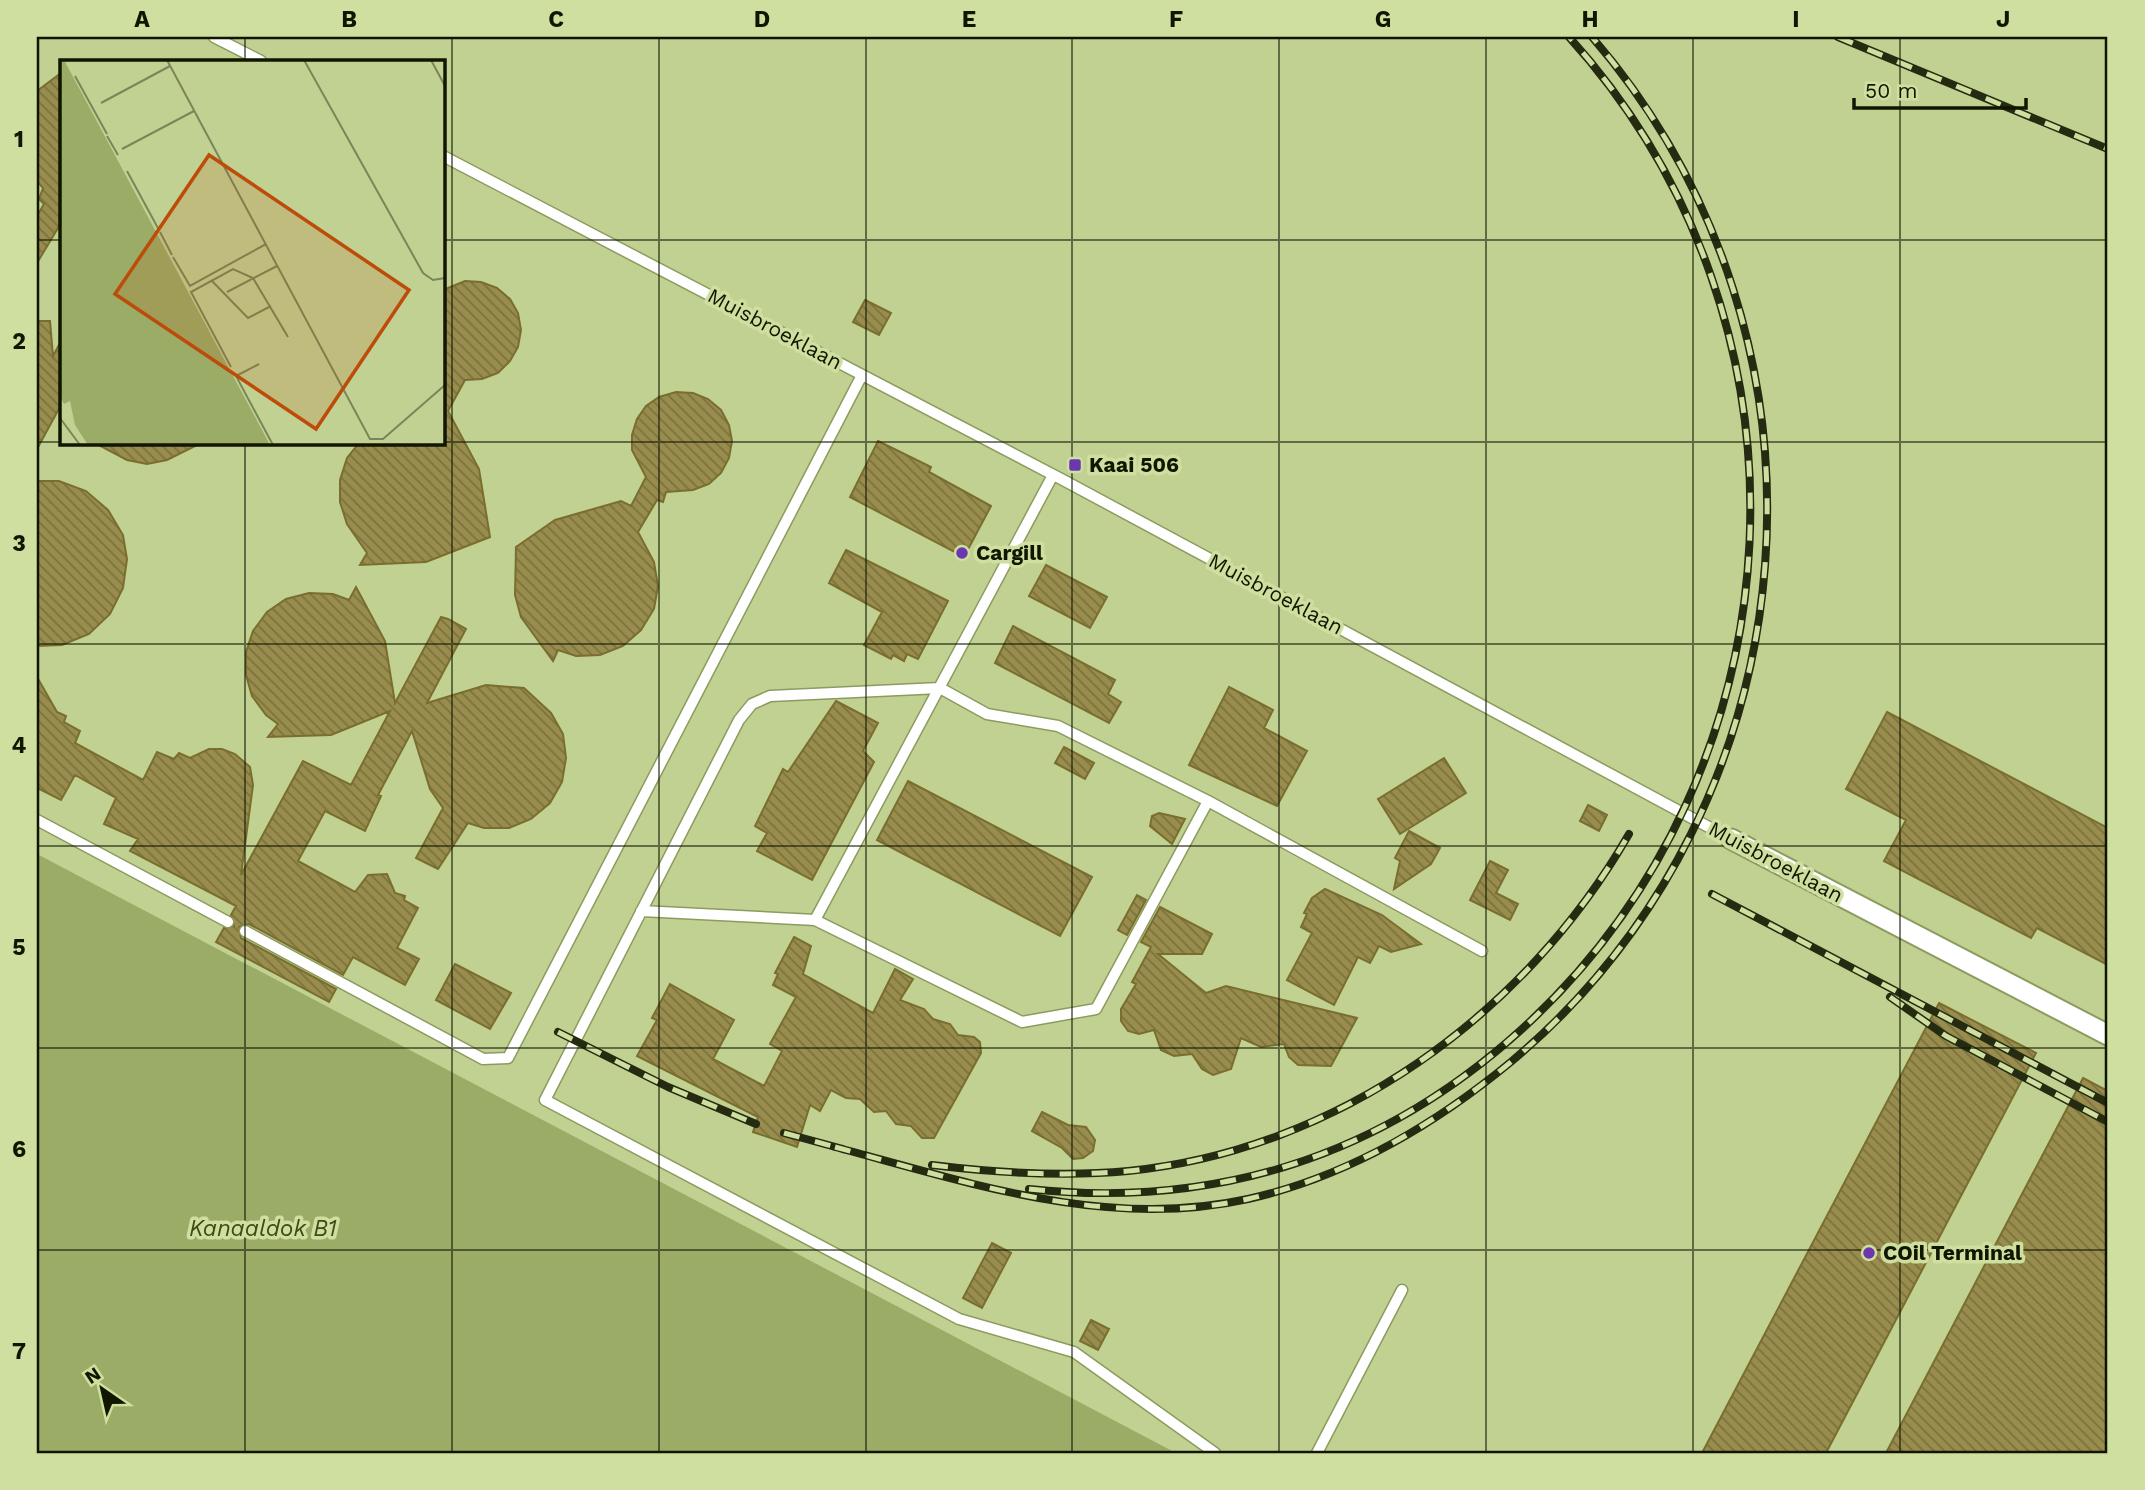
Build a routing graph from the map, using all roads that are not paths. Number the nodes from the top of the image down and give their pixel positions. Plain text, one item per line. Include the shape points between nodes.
1 (214, 37) edge
2 (259, 60) edge
3 (444, 157) edge
4 (862, 375) junction
5 (1053, 475) junction
6 (940, 688) junction
7 (1208, 802) junction
8 (37, 820) edge
9 (1731, 839) joint
10 (641, 911) junction
11 (815, 920) junction
12 (228, 922) dead end
13 (245, 932) dead end
14 (1482, 951) dead end
15 (2108, 1035) edge
16 (1402, 1290) dead end
17 (1215, 1453) edge
18 (1317, 1453) edge

1 - 2 lane
3 - 4 lane, Muisbroeklaan
4 - 5 lane, Muisbroeklaan
4 - 13 lane via 508,1058 484,1059
5 - 6 lane
5 - 9 lane, Muisbroeklaan
6 - 7 lane via 987,714 1058,726
6 - 10 lane via 789,693 752,704
6 - 11 lane
7 - 11 lane via 1096,1009 1022,1022
7 - 14 lane
8 - 12 lane
9 - 15 street, Muisbroeklaan
10 - 11 lane
10 - 17 lane via 545,1100 959,1318 1074,1352
16 - 18 lane

